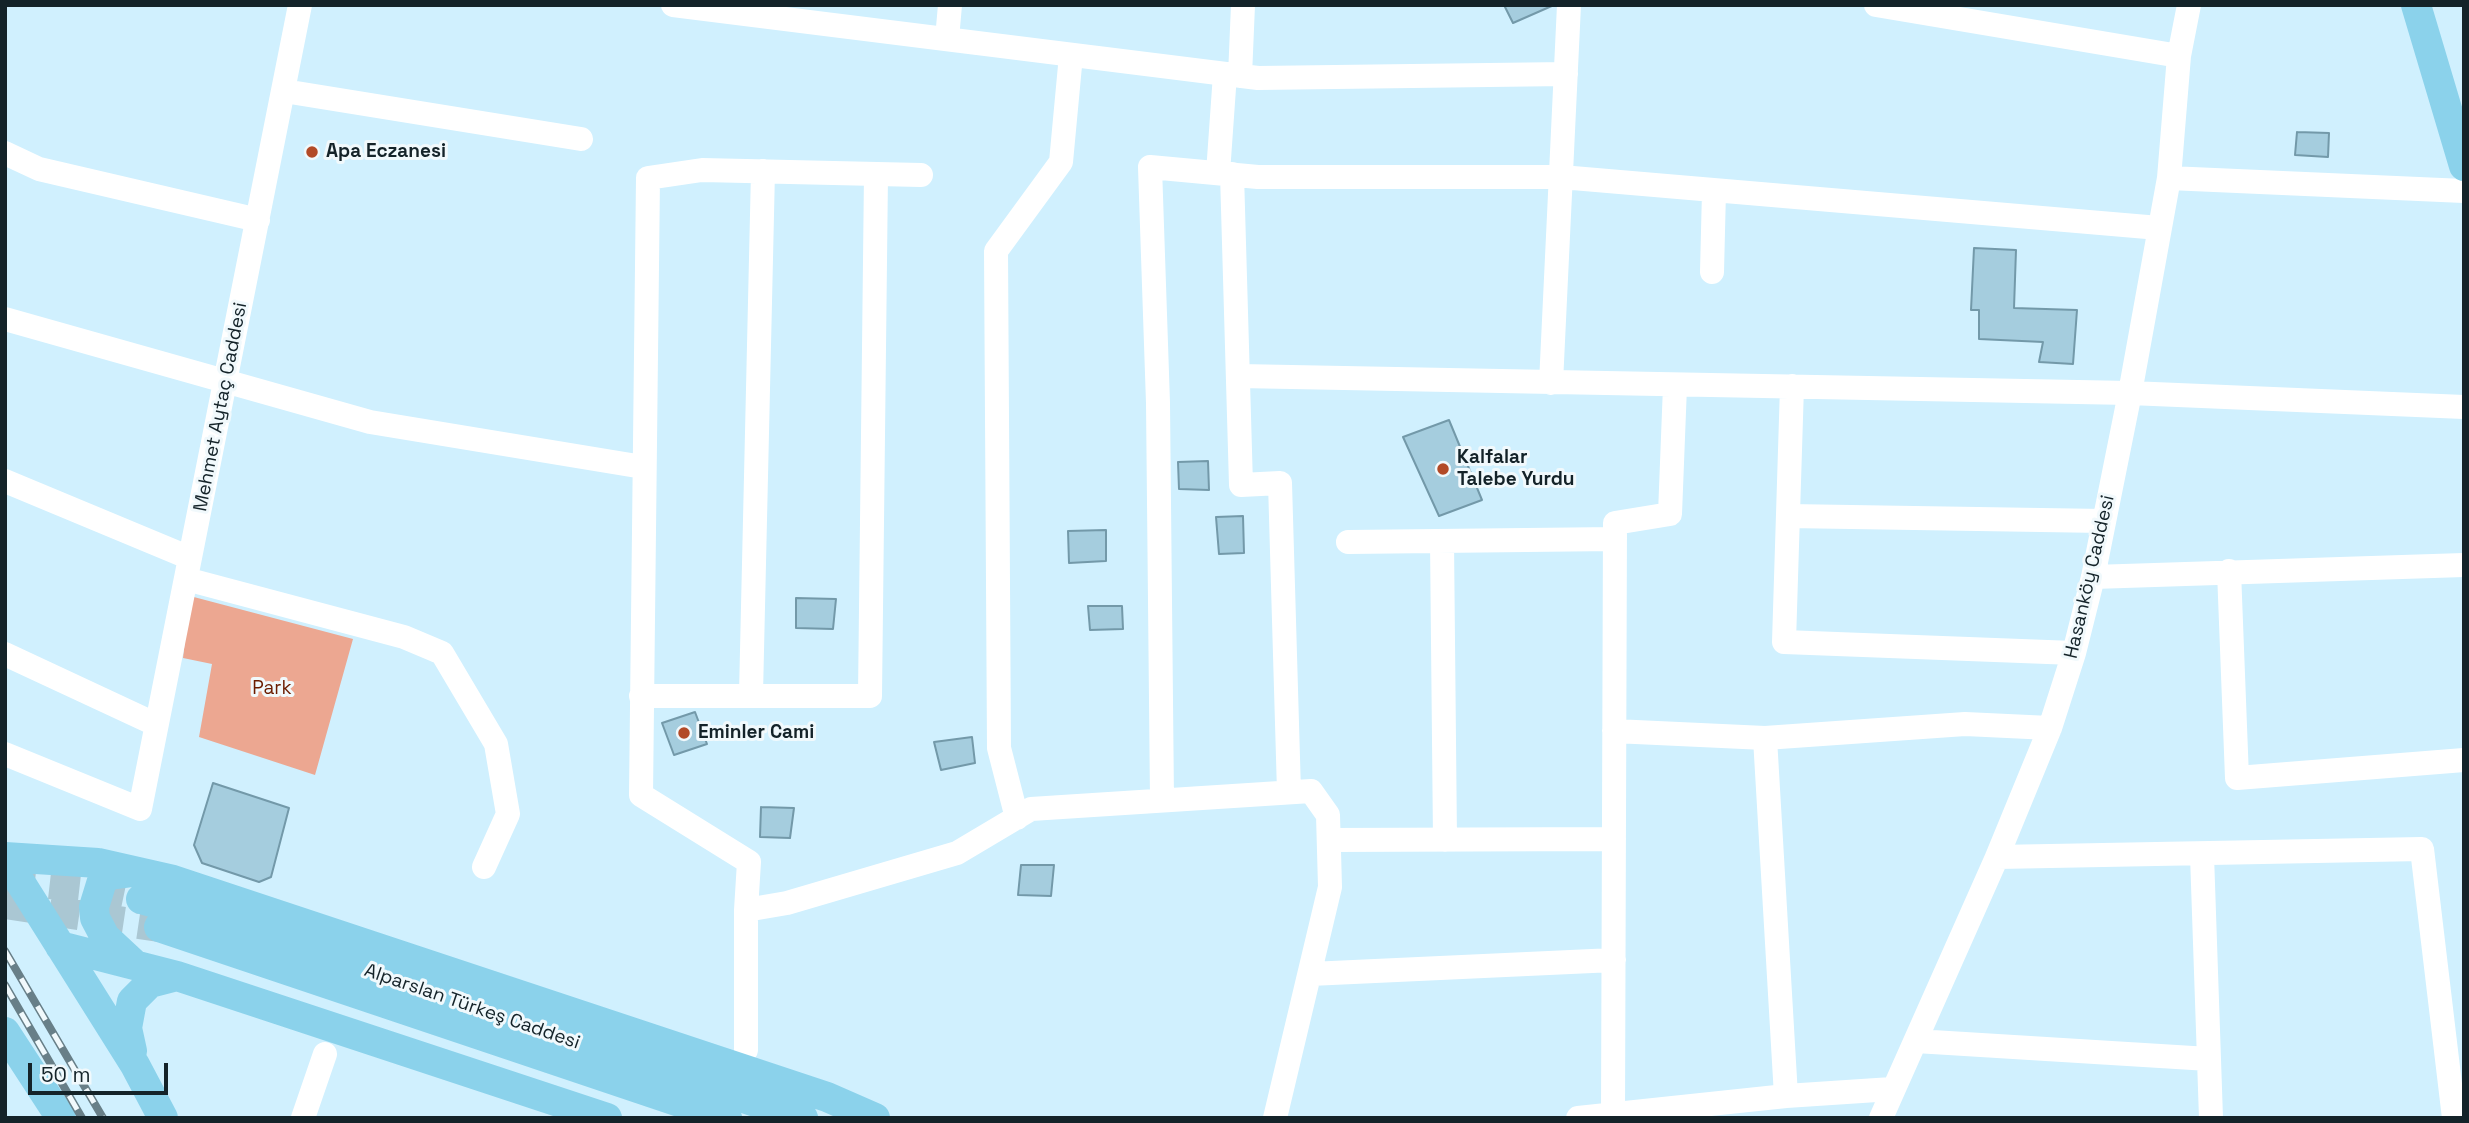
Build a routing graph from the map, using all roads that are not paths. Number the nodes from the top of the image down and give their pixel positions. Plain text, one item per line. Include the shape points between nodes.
1 (300, 5) edge
2 (673, 5) edge
3 (950, 5) edge
4 (1243, 5) edge
5 (1569, 5) edge
6 (1876, 5) edge
7 (2189, 5) edge
8 (2416, 5) edge
9 (947, 39) junction
10 (1071, 55) junction
11 (2179, 56) junction
12 (1566, 74) junction
13 (1233, 75) junction
14 (284, 91) junction
15 (581, 139) dead end
16 (5, 153) edge
17 (2464, 166) edge
18 (763, 171) junction
19 (876, 174) junction
20 (1225, 174) junction
21 (921, 175) dead end
22 (1561, 177) junction
23 (2168, 178) junction
24 (1714, 191) junction
25 (2464, 191) edge
26 (258, 219) junction
27 (2159, 228) junction
28 (1712, 272) dead end
29 (5, 319) edge
30 (1238, 376) junction
31 (226, 382) junction
32 (1551, 383) junction
33 (1675, 386) junction
34 (1792, 386) junction
35 (2130, 393) junction
36 (2464, 407) edge
37 (643, 467) junction
38 (5, 481) edge
39 (1788, 516) junction
40 (2104, 521) junction
41 (1615, 539) junction
42 (1441, 541) junction
43 (1348, 542) dead end
44 (2464, 565) edge
45 (188, 568) junction
46 (2229, 571) junction
47 (2093, 577) junction
48 (2074, 653) junction
49 (5, 654) edge
50 (751, 694) junction
51 (641, 696) junction
52 (155, 724) junction
53 (2050, 728) junction
54 (1614, 732) junction
55 (1765, 737) junction
56 (5, 754) edge
57 (2464, 760) edge
58 (1289, 792) junction
59 (1162, 800) junction
60 (1017, 818) junction
61 (5, 838) edge
62 (1614, 838) junction
63 (1329, 840) junction
64 (1445, 840) junction
65 (2202, 855) junction
66 (1997, 857) junction
67 (5, 858) edge
68 (47, 859) junction
69 (484, 867) dead end
70 (139, 885) junction
71 (746, 910) junction
72 (159, 927) tunnel mouth
73 (61, 946) junction
74 (1614, 960) junction
75 (135, 964) junction
76 (1310, 974) junction
77 (177, 975) junction
78 (5, 1032) edge
79 (1916, 1041) junction
80 (746, 1050) dead end
81 (325, 1054) dead end
82 (2209, 1059) junction
83 (135, 1065) junction
84 (1892, 1089) junction
85 (1786, 1096) junction
86 (1613, 1114) junction
87 (61, 1118) edge
88 (163, 1118) edge
89 (303, 1118) edge
90 (607, 1118) edge
91 (727, 1118) edge
92 (803, 1118) edge
93 (875, 1118) edge
94 (1275, 1118) edge
95 (1578, 1118) edge
96 (1881, 1118) edge
97 (2211, 1118) edge
98 (2454, 1118) edge

1 - 14 street, Mehmet Aytaç Caddesi
2 - 9 street
3 - 9 street
4 - 13 street
5 - 12 street
6 - 11 street
7 - 11 street, Hasanköy Caddesi
8 - 17 main road
9 - 10 street
10 - 13 street
10 - 60 street via 1061,162 996,251 999,748
11 - 23 street, Hasanköy Caddesi
12 - 13 street
12 - 22 street
13 - 20 street
14 - 15 street
14 - 26 street, Mehmet Aytaç Caddesi
16 - 26 street via 39,169
18 - 19 street
18 - 37 street via 702,170 648,178
18 - 50 street
19 - 21 street
19 - 50 street via 870,696
20 - 22 street
20 - 30 street
20 - 59 street via 1150,167 1158,403
22 - 24 street
22 - 32 street
23 - 25 street
23 - 27 street, Hasanköy Caddesi
24 - 27 street
24 - 28 street
26 - 31 street, Mehmet Aytaç Caddesi
27 - 35 street, Hasanköy Caddesi
29 - 31 street
30 - 32 street
30 - 58 street via 1241,485 1280,482
31 - 37 street via 370,422
31 - 45 street, Mehmet Aytaç Caddesi
32 - 33 street
33 - 34 street
33 - 41 street via 1670,514 1615,523
34 - 35 street
34 - 39 street
35 - 36 street
35 - 40 street, Hasanköy Caddesi
37 - 51 street
38 - 45 street
39 - 40 street
39 - 48 street via 1784,642
40 - 47 street, Hasanköy Caddesi
41 - 42 street
41 - 54 street
42 - 43 street
42 - 64 street
44 - 46 street
45 - 52 street, Mehmet Aytaç Caddesi
45 - 69 street via 442,653 496,744 508,814
46 - 47 street
46 - 57 street via 2237,778
47 - 48 street, Hasanköy Caddesi
48 - 53 street, Hasanköy Caddesi
49 - 52 street
50 - 51 street
51 - 71 street via 640,795 749,862
52 - 56 street, Mehmet Aytaç Caddesi via 139,808
53 - 55 street via 1965,724
53 - 66 street, Hasanköy Caddesi
54 - 55 street
54 - 62 street
55 - 85 street
58 - 59 street
58 - 63 street via 1311,791 1328,815
59 - 60 street via 1031,809
60 - 71 street via 957,853 787,903
61 - 68 main road
62 - 64 street
62 - 74 street
63 - 64 street
63 - 76 street via 1330,887
65 - 66 street
65 - 82 street
65 - 98 street via 2422,849
66 - 79 street, Hasanköy Caddesi
67 - 68 main road
67 - 73 main road
68 - 70 main road
70 - 75 main road via 121,872 102,881 94,907 106,937
70 - 92 main road, Alparslan Türkeş Caddesi via 206,917
70 - 93 main road via 233,898 827,1097
71 - 80 street
72 - 91 main road, Alparslan Türkeş Caddesi
73 - 75 main road
73 - 83 main road
74 - 76 street
74 - 86 street
75 - 77 main road
76 - 94 street
77 - 83 main road via 150,982 132,1001 127,1028
77 - 90 main road
78 - 87 main road
79 - 82 street
79 - 84 street, Hasanköy Caddesi
81 - 89 street
82 - 97 street
83 - 88 main road
84 - 85 street
84 - 96 street, Hasanköy Caddesi
85 - 86 street
86 - 95 street

